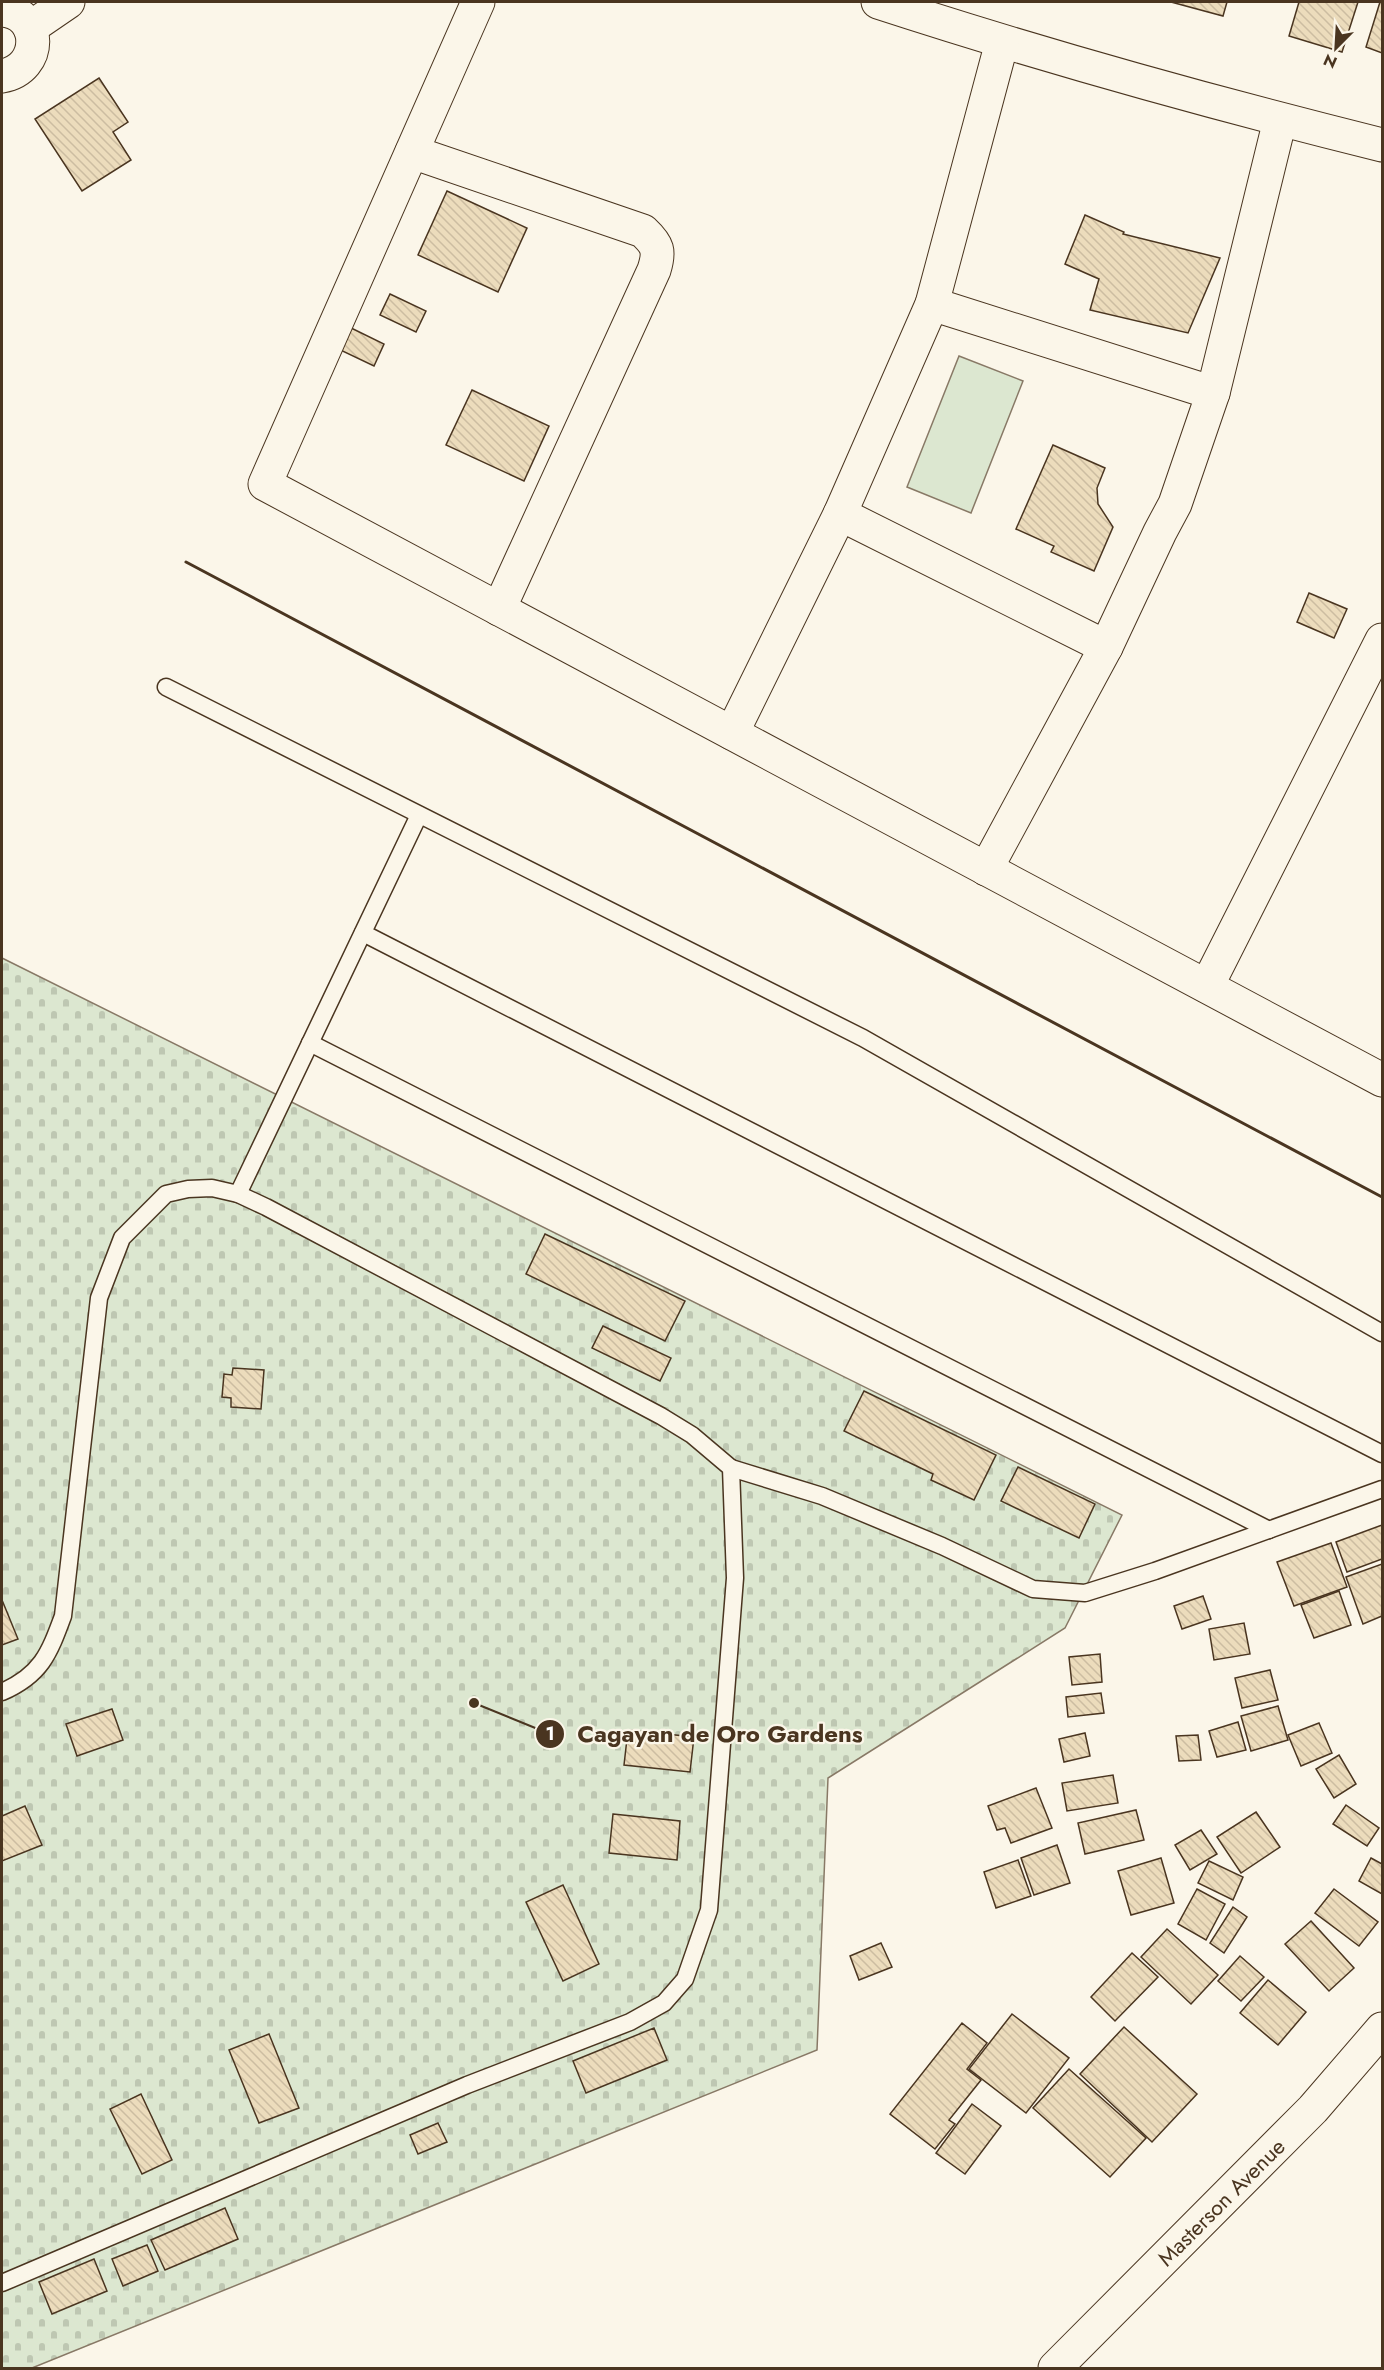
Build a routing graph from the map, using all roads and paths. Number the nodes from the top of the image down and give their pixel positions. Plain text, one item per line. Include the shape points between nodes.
1 (68, 2) edge
2 (478, 2) edge
3 (878, 2) edge
4 (2, 10) edge
5 (30, 28) junction
6 (1002, 42) junction
7 (2, 76) edge
8 (1280, 120) junction
9 (1383, 144) edge
10 (412, 152) junction
11 (932, 304) junction
12 (1213, 393) junction
13 (840, 514) junction
14 (499, 609) junction
15 (1383, 640) edge
16 (1106, 646) junction
17 (166, 687) dead end
18 (732, 733) junction
19 (419, 815) junction
20 (986, 869) junction
21 (363, 933) junction
22 (1207, 986) junction
23 (310, 1043) junction
24 (1383, 1080) edge
25 (238, 1194) junction
26 (1383, 1333) edge
27 (1383, 1454) edge
28 (731, 1468) junction
29 (1383, 1489) edge
30 (1269, 1530) junction
31 (2, 1692) edge
32 (1383, 2029) edge
33 (2, 2283) edge
34 (1055, 2368) edge

1 - 5 street
2 - 10 street
3 - 6 street
4 - 5 street via 19,16
5 - 7 street via 33,44 29,59 18,71
6 - 8 street
6 - 11 street
8 - 9 street
8 - 12 street
10 - 14 street via 265,484
10 - 14 street via 643,231 655,242 658,257
11 - 12 street
11 - 13 street
12 - 16 street via 1175,504
13 - 16 street
13 - 18 street
14 - 18 street
15 - 22 street
16 - 20 street
17 - 19 lane
18 - 20 street
19 - 21 lane
19 - 26 lane via 863,1038
20 - 22 street
21 - 23 lane
21 - 27 lane
22 - 24 street
23 - 25 lane
23 - 30 lane
25 - 28 lane via 661,1416 692,1435
25 - 31 lane via 212,1188 166,1194 122,1238 99,1298 63,1616 51,1648 33,1674
28 - 30 lane via 822,1496 1033,1589 1085,1593
28 - 33 lane via 735,1578 709,1910 685,1979 664,2003 630,2022 456,2090
29 - 30 lane
32 - 34 street, Masterson Avenue via 1313,2109

